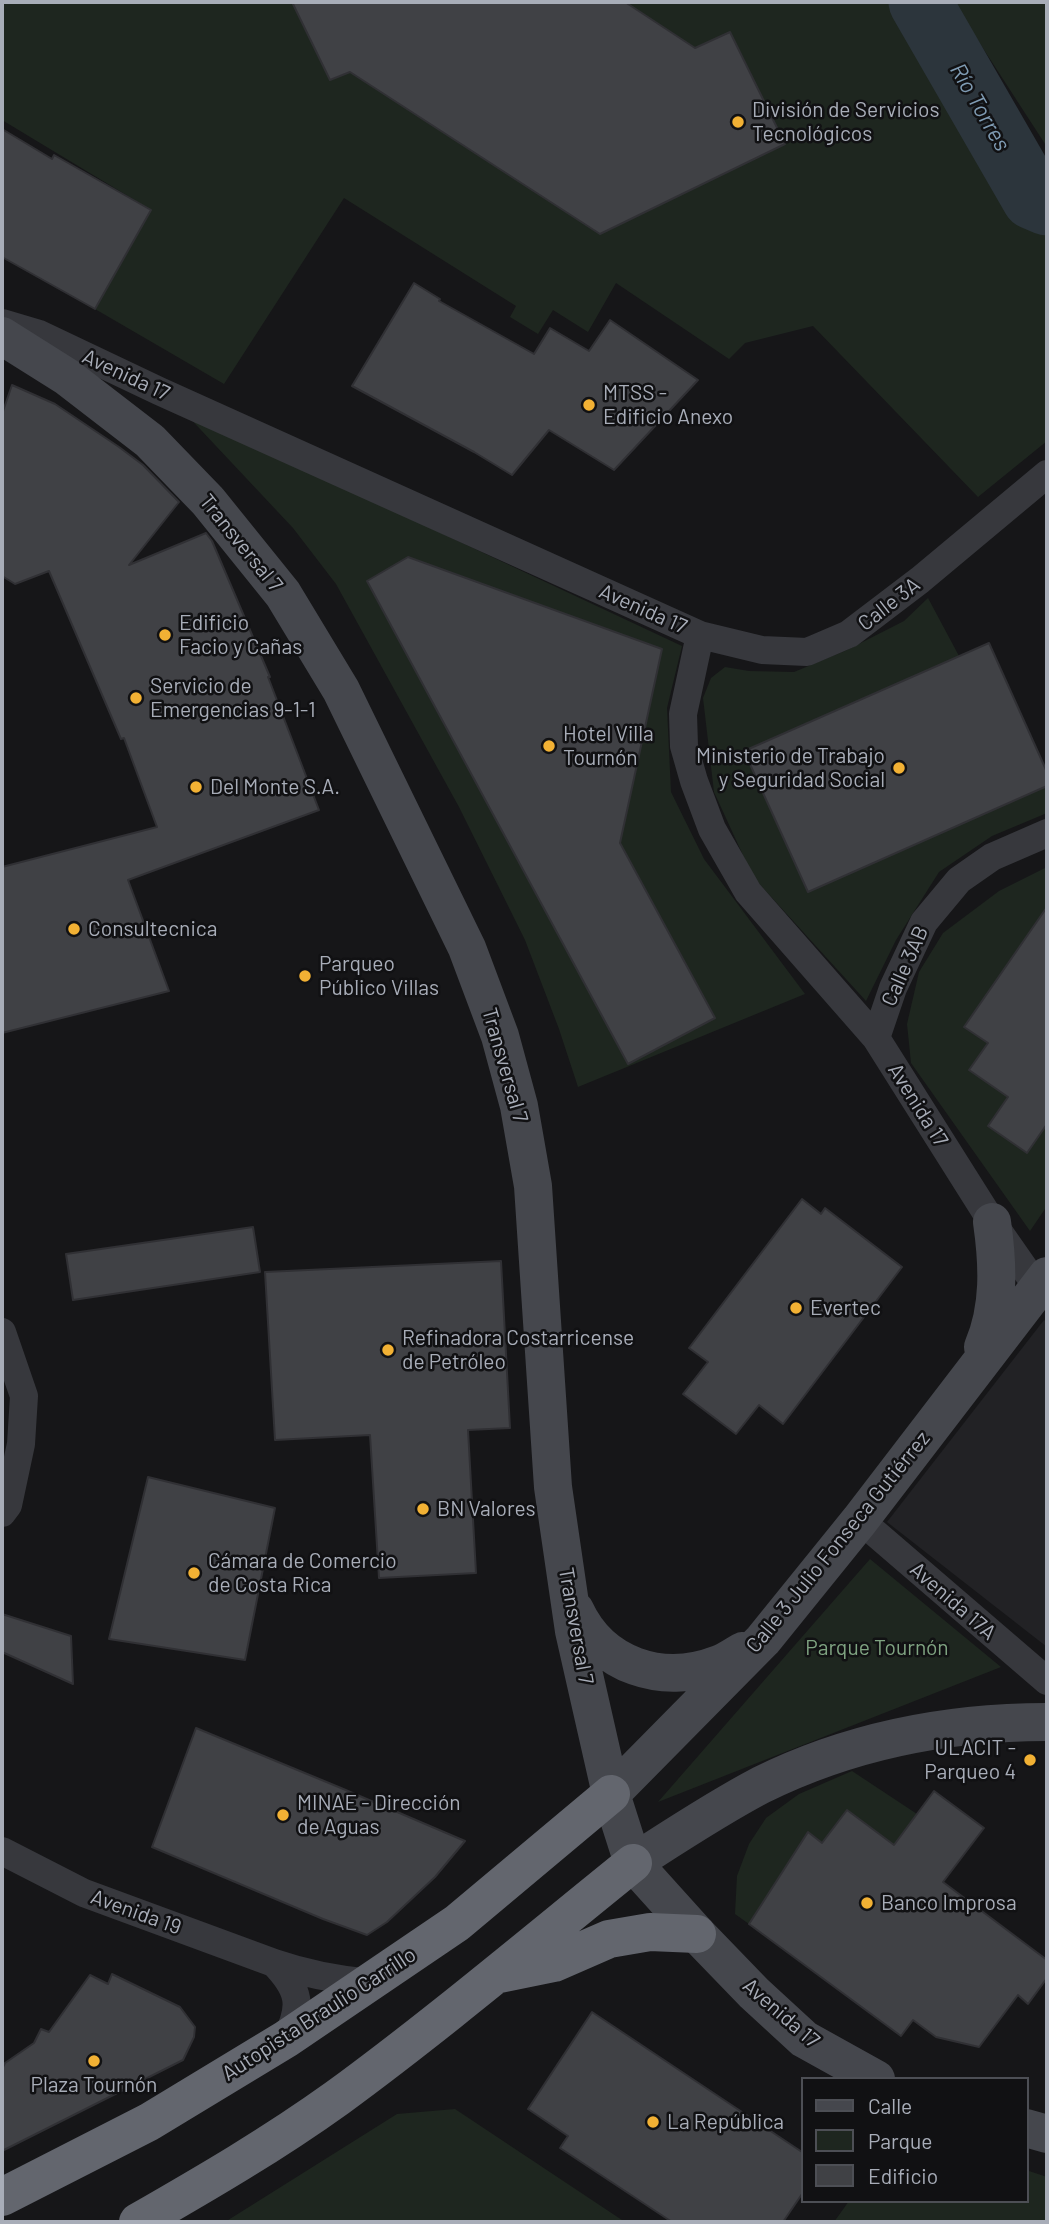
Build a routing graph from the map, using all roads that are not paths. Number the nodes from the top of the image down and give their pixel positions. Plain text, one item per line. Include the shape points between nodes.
1 (2, 323) edge
2 (2, 336) edge
3 (1047, 474) edge
4 (700, 635) junction
5 (1047, 832) edge
6 (876, 1038) junction
7 (992, 1222) junction
8 (1044, 1286) edge
9 (2, 1332) edge
10 (971, 1373) junction
11 (5, 1509) edge
12 (860, 1520) junction
13 (570, 1598) junction
14 (763, 1640) junction
15 (1047, 1681) edge
16 (1047, 1722) edge
17 (611, 1794) junction
18 (2, 1851) edge
19 (633, 1863) junction
20 (697, 1934) junction
21 (274, 1963) junction
22 (495, 1975) junction
23 (371, 1983) junction
24 (286, 2039) junction
25 (872, 2077) edge
26 (1028, 2129) edge
27 (1047, 2134) edge
28 (2, 2197) edge
29 (138, 2222) edge

1 - 4 street, Avenida 17 via 39,334
2 - 13 main road, Transversal 7 via 67,377 150,441 208,500 283,594 341,690 467,948 500,1036 519,1106 533,1186 553,1487
3 - 4 street, Calle 3A via 849,635 807,652 762,650
4 - 6 street, Avenida 17 via 683,714 684,746 712,829 748,892
5 - 6 street, Calle 3AB via 992,857 959,880 924,922
6 - 7 street, Avenida 17
7 - 8 street, Avenida 17
7 - 10 main road via 998,1261 996,1299 987,1337
8 - 10 main road, Calle 3 Julio Fonseca Gutiérrez
9 - 11 street via 24,1396 21,1444
10 - 12 main road, Calle 3 Julio Fonseca Gutiérrez
12 - 14 main road, Calle 3 Julio Fonseca Gutiérrez
12 - 15 street, Avenida 17A
13 - 14 main road via 583,1628 606,1651 634,1667 666,1674 720,1664
13 - 17 main road, Transversal 7
14 - 17 main road, Calle 3 Julio Fonseca Gutiérrez
16 - 19 main road via 998,1722 855,1748 761,1786
17 - 19 main road, Transversal 7
17 - 23 highway, Autopista Braulio Carrillo via 457,1923
18 - 21 street, Avenida 19 via 84,1892
19 - 20 main road, Transversal 7
19 - 22 highway
20 - 22 highway via 650,1932 609,1939 554,1963
20 - 25 main road, Avenida 17 via 804,2039
21 - 23 street, Avenida 19 via 305,1974
21 - 24 street via 289,1979 296,1999 296,2020
22 - 29 highway via 337,2098 243,2162
23 - 24 highway, Autopista Braulio Carrillo
24 - 28 highway, Autopista Braulio Carrillo via 149,2122
26 - 27 main road

